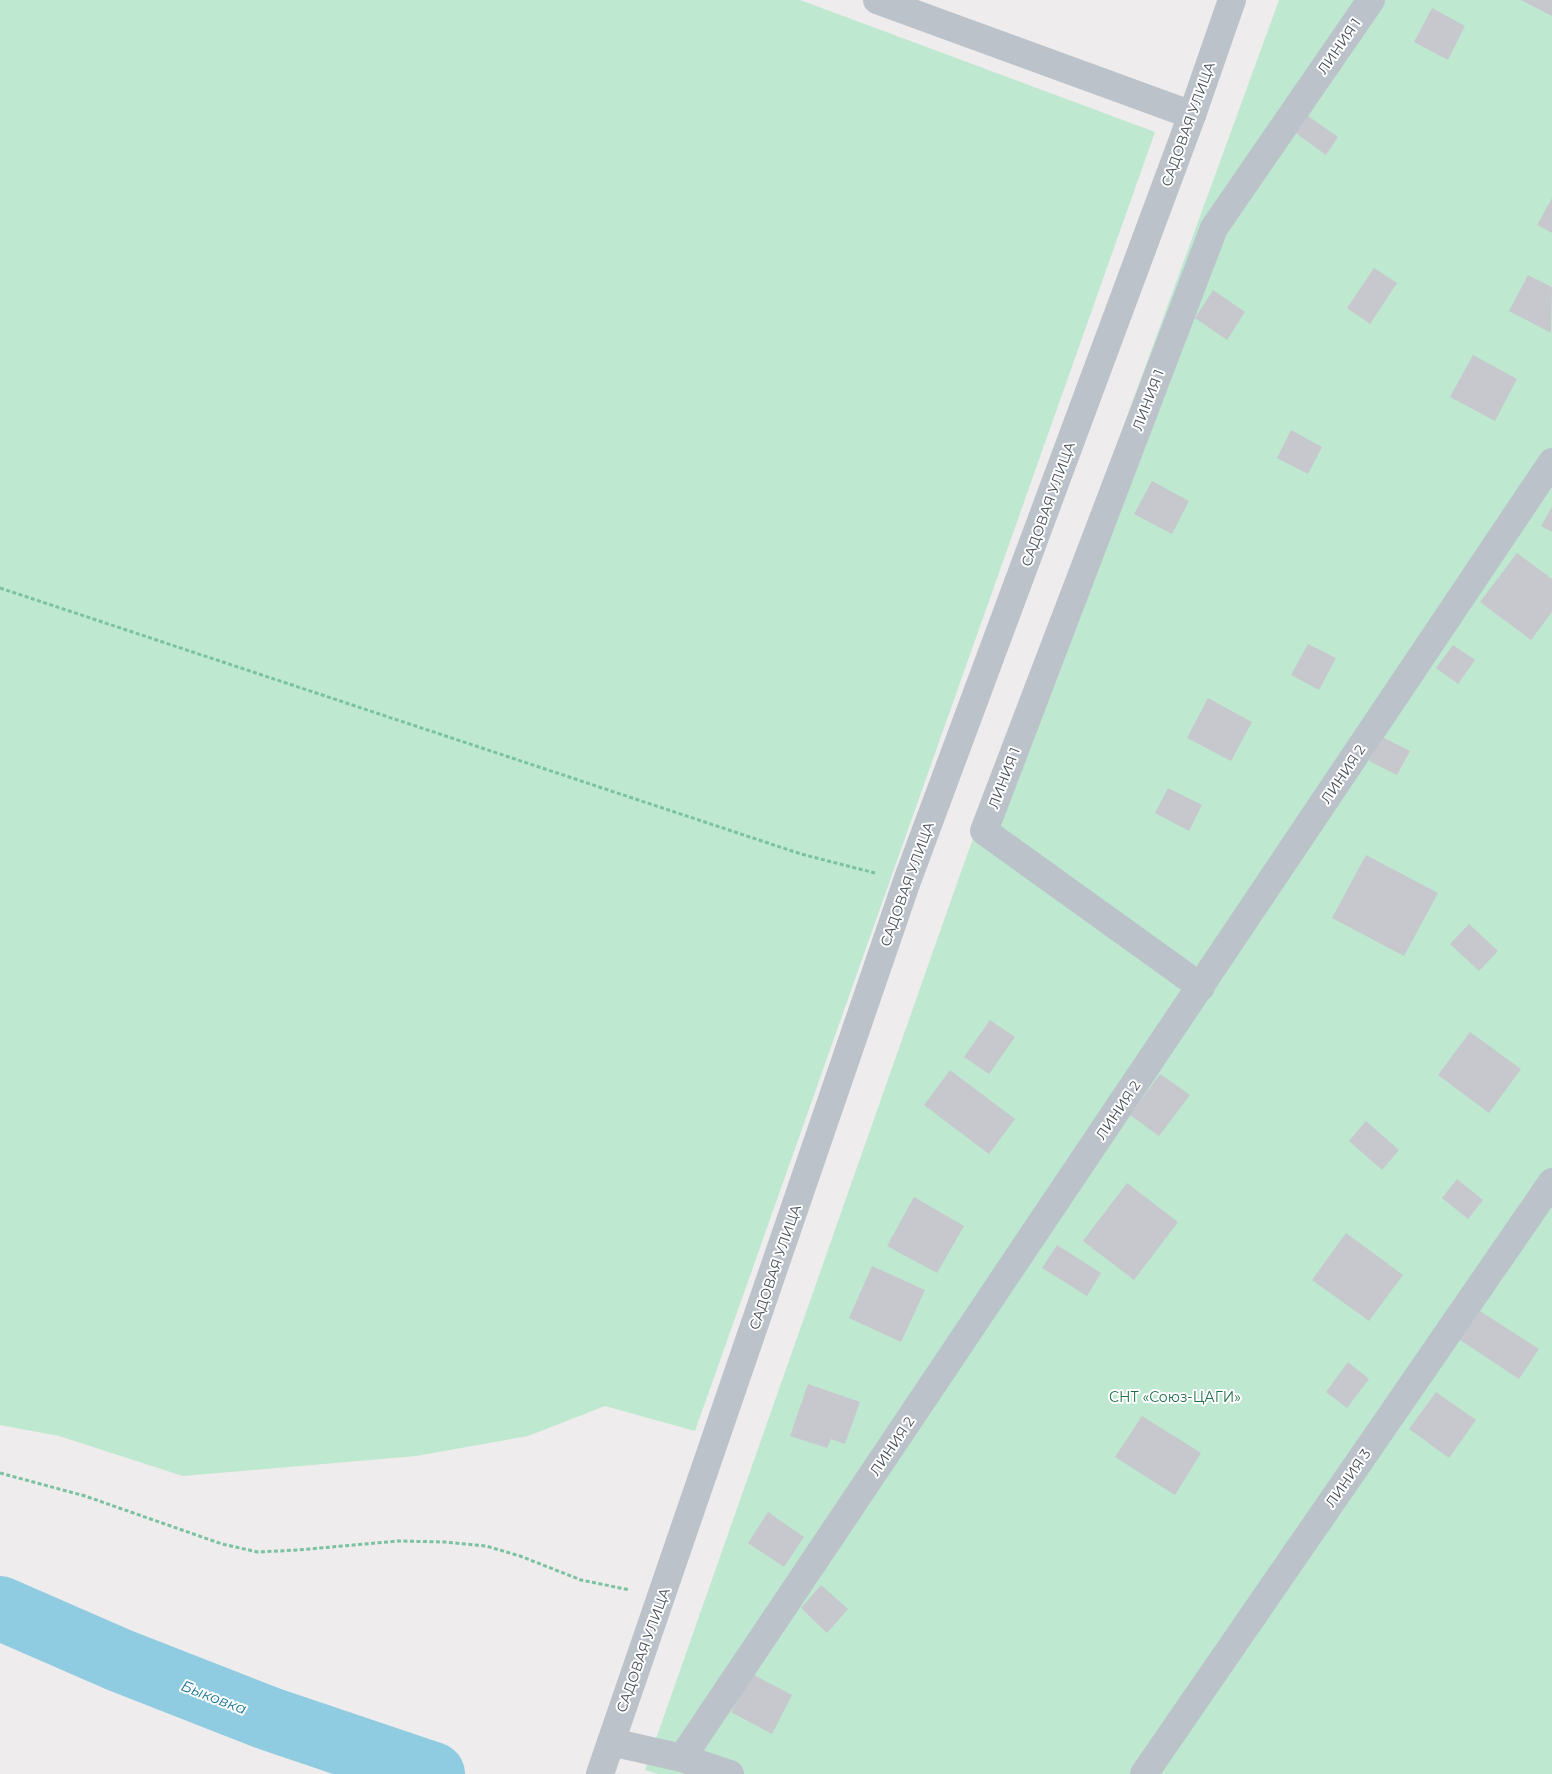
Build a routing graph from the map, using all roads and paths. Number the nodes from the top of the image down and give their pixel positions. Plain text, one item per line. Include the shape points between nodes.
1 (877, 0) edge
2 (1232, 0) edge
3 (1371, 0) edge
4 (1192, 115) junction
5 (1552, 462) edge
6 (0, 588) edge
7 (907, 881) junction
8 (1201, 987) junction
9 (1552, 1182) edge
10 (0, 1473) edge
11 (662, 1597) junction
12 (611, 1742) junction
13 (682, 1758) junction
14 (600, 1774) edge
15 (730, 1774) edge
16 (1144, 1774) edge

1 - 4 street
2 - 4 street, САДОВАЯ УЛИЦА
3 - 8 street, ЛИНИЯ 1 via 1214,228 984,831
4 - 7 street, САДОВАЯ УЛИЦА
5 - 8 street, ЛИНИЯ 2
6 - 7 path via 801,854
7 - 11 street, САДОВАЯ УЛИЦА
8 - 13 street, ЛИНИЯ 2
9 - 16 street, ЛИНИЯ 3
10 - 11 path via 85,1496 222,1544 258,1552 398,1541 486,1546 581,1580
11 - 12 street, САДОВАЯ УЛИЦА
12 - 13 street
12 - 14 street, САДОВАЯ УЛИЦА
13 - 15 street

